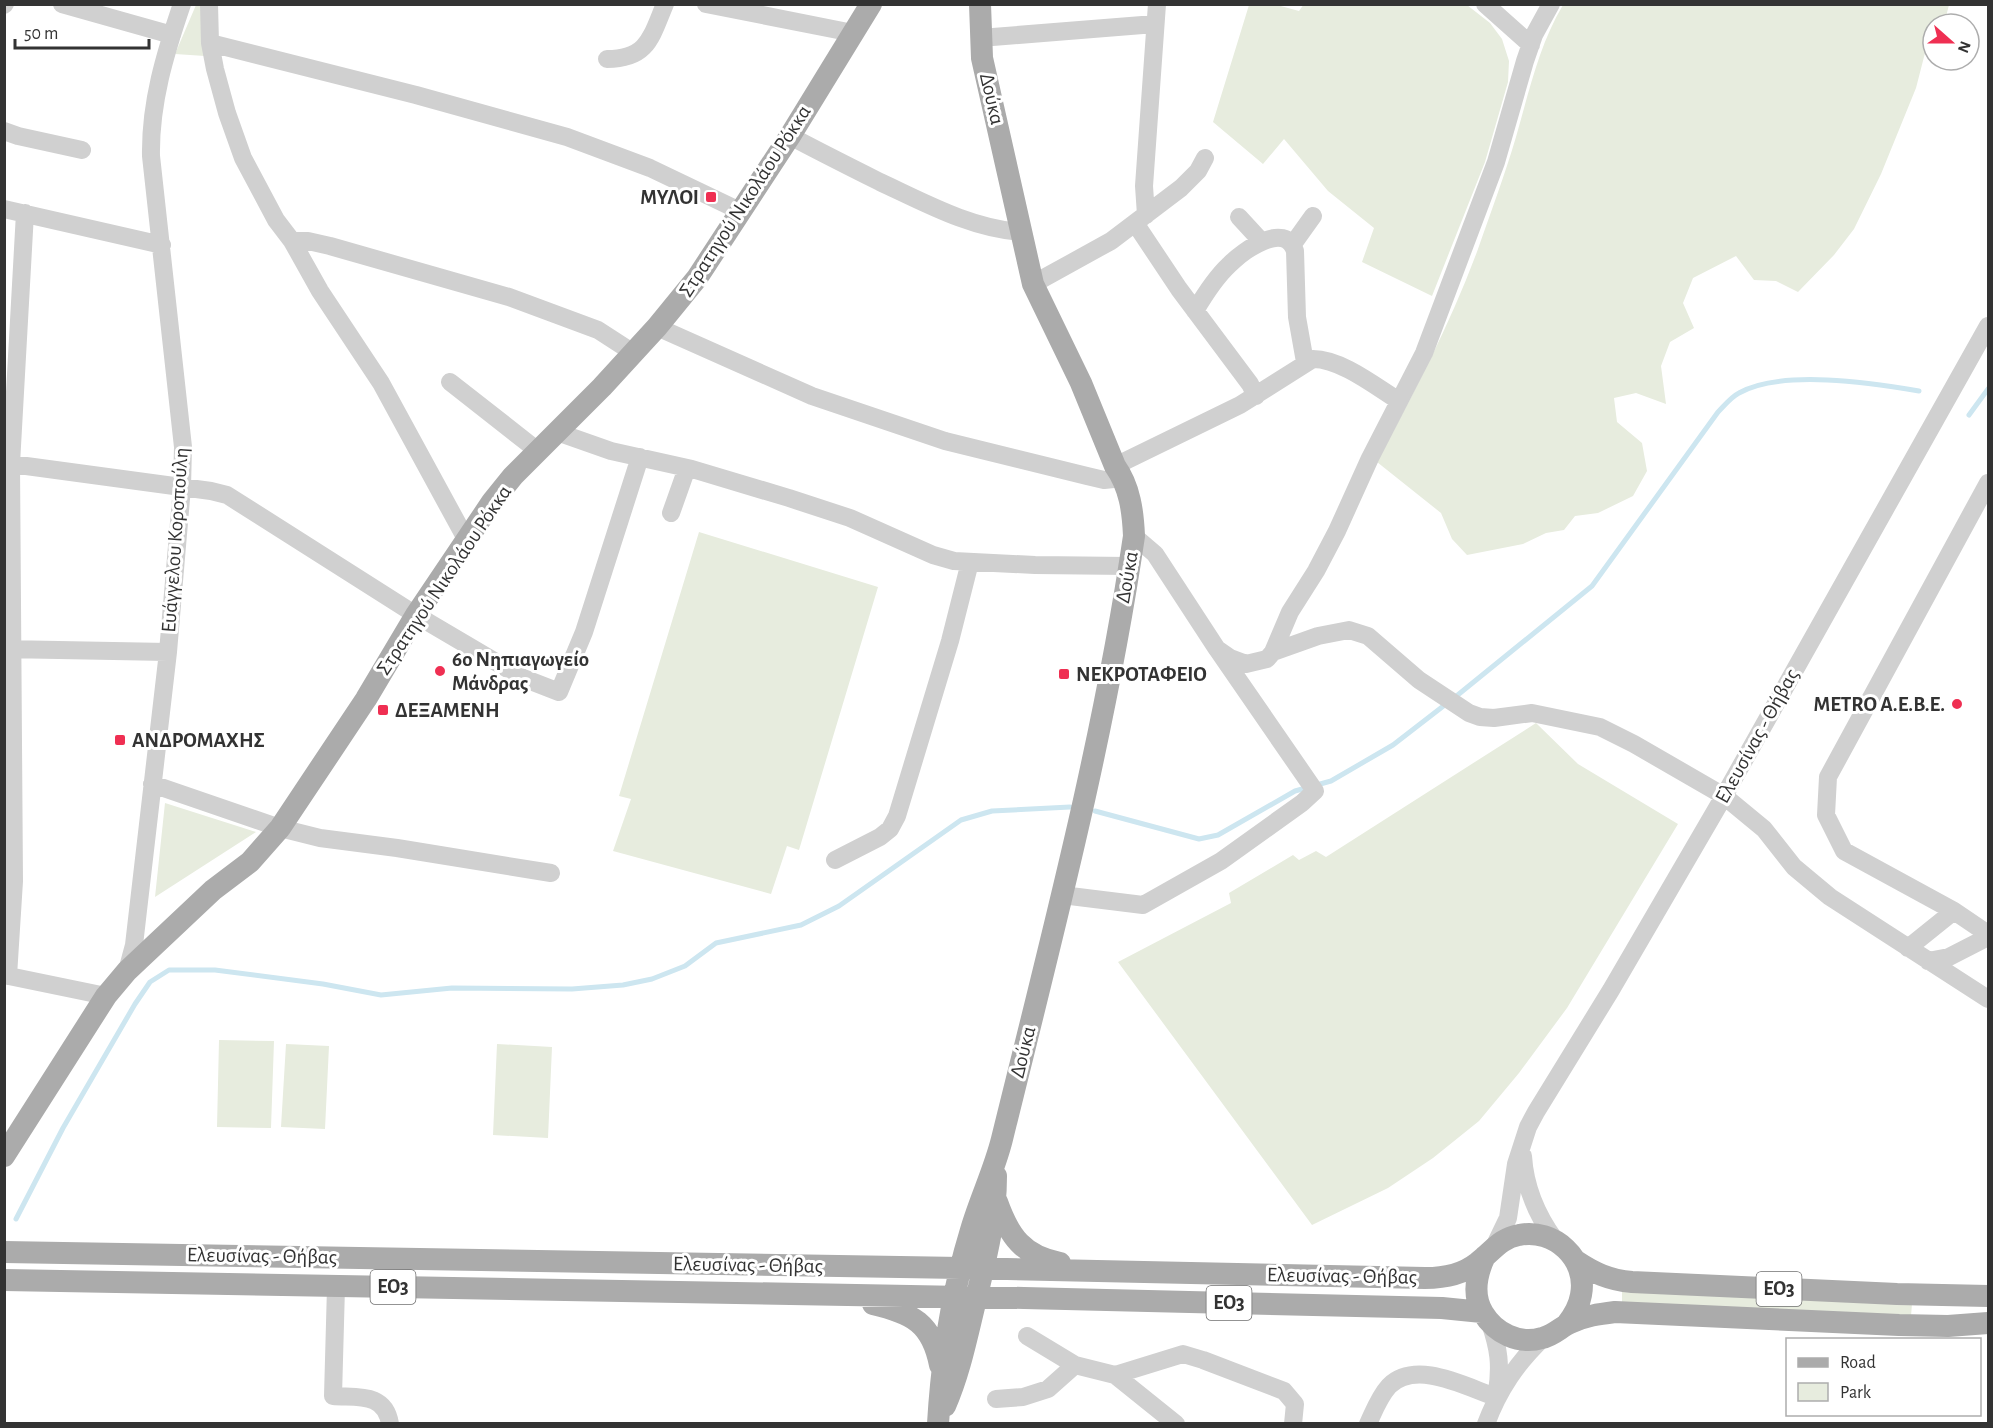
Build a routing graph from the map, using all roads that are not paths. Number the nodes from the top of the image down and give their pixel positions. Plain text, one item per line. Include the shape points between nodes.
1 (62, 4) edge
2 (182, 4) edge
3 (209, 4) edge
4 (664, 4) edge
5 (871, 4) edge
6 (980, 4) edge
7 (1157, 4) edge
8 (1485, 4) edge
9 (1551, 4) edge
10 (711, 5) edge
11 (1155, 24) junction
12 (853, 33) junction
13 (172, 34) junction
14 (980, 38) junction
15 (210, 43) junction
16 (1531, 45) junction
17 (607, 59) dead end
18 (4, 131) edge
19 (790, 136) junction
20 (82, 150) dead end
21 (1206, 158) dead end
22 (4, 209) edge
23 (740, 211) junction
24 (25, 213) junction
25 (1313, 216) dead end
26 (1239, 217) dead end
27 (1141, 219) junction
28 (1022, 232) junction
29 (292, 241) junction
30 (1262, 242) junction
31 (1293, 244) junction
32 (162, 245) junction
33 (1033, 284) junction
34 (1195, 311) junction
35 (1989, 326) edge
36 (657, 327) junction
37 (632, 352) junction
38 (1305, 362) junction
39 (450, 382) dead end
40 (1256, 396) junction
41 (1400, 401) junction
42 (557, 432) junction
43 (538, 451) junction
44 (640, 457) junction
45 (8, 464) edge
46 (687, 468) junction
47 (1119, 472) junction
48 (1989, 483) edge
49 (182, 487) junction
50 (671, 513) dead end
51 (1134, 536) junction
52 (466, 539) junction
53 (970, 562) junction
54 (1129, 566) junction
55 (416, 615) junction
56 (8, 649) edge
57 (1216, 649) junction
58 (168, 652) junction
59 (1273, 652) junction
60 (152, 784) junction
61 (1724, 796) junction
62 (280, 828) junction
63 (835, 860) dead end
64 (551, 873) dead end
65 (1062, 895) junction
66 (1954, 911) junction
67 (1989, 936) edge
68 (1908, 948) junction
69 (1928, 961) junction
70 (127, 971) junction
71 (6, 976) edge
72 (106, 996) junction
73 (1989, 999) edge
74 (29, 1117) junction
75 (4, 1143) edge
76 (1522, 1143) junction
77 (4, 1156) edge
78 (996, 1162) junction
79 (996, 1201) junction
80 (1555, 1240) junction
81 (4, 1252) edge
82 (1489, 1252) junction
83 (1576, 1261) junction
84 (961, 1268) junction
85 (984, 1268) junction
86 (1102, 1271) junction
87 (4, 1280) edge
88 (336, 1287) junction
89 (831, 1295) junction
90 (1989, 1296) edge
91 (965, 1297) junction
92 (1486, 1318) junction
93 (1989, 1323) edge
94 (1567, 1324) junction
95 (1027, 1336) dead end
96 (1543, 1338) junction
97 (1074, 1365) junction
98 (941, 1369) junction
99 (1115, 1375) junction
100 (1496, 1397) junction
101 (996, 1399) dead end
102 (1294, 1423) edge
103 (390, 1424) edge
104 (1176, 1424) edge
105 (1368, 1424) edge
106 (1486, 1424) edge

1 - 13 street
2 - 13 street, Ευάγγελου Κοροπούλη
3 - 15 street
4 - 17 street via 651,39 643,49 619,59
5 - 12 main road, Στρατηγού Νικολάου Ρόκκα
6 - 14 main road, Δούκα
7 - 11 street
8 - 16 street
9 - 16 street
10 - 12 street
11 - 14 street
11 - 27 street
12 - 19 main road, Στρατηγού Νικολάου Ρόκκα
13 - 32 street, Ευάγγελου Κοροπούλη via 150,126
14 - 28 main road, Δούκα
15 - 23 street via 567,137 650,168
15 - 29 street via 243,158 276,220
16 - 41 street via 1477,215 1424,353
18 - 20 street
19 - 23 main road, Στρατηγού Νικολάου Ρόκκα
19 - 28 street via 921,202 979,224
21 - 27 street via 1181,188
22 - 24 street
23 - 36 main road, Στρατηγού Νικολάου Ρόκκα via 697,278
24 - 32 street
24 - 45 street
25 - 31 street
26 - 30 street
27 - 33 street via 1111,241
27 - 34 street
28 - 33 main road, Δούκα
29 - 37 street via 330,246 509,297 598,330
29 - 52 street via 381,383
30 - 31 street via 1275,237
30 - 34 street via 1230,264
31 - 38 street via 1297,317
32 - 49 street, Ευάγγελου Κοροπούλη via 183,447
33 - 47 main road, Δούκα via 1082,383
34 - 40 street
35 - 61 street, Ελευσίνας - Θήβας
36 - 37 main road, Στρατηγού Νικολάου Ρόκκα
36 - 47 street via 812,396 945,441 1087,477 1104,480
37 - 42 main road, Στρατηγού Νικολάου Ρόκκα
38 - 40 street
38 - 41 street via 1325,359
39 - 43 street
40 - 47 street via 1142,455
41 - 59 street
42 - 43 main road, Στρατηγού Νικολάου Ρόκκα
42 - 44 street
43 - 52 main road, Στρατηγού Νικολάου Ρόκκα via 492,502
44 - 46 street
44 - 55 street via 584,632 558,692 523,678
45 - 49 street
45 - 56 street
46 - 50 street
46 - 53 street via 850,518 933,555
47 - 51 main road, Δούκα via 1130,502
48 - 66 street via 1828,777 1826,815 1844,851
49 - 55 street via 227,495
49 - 58 street, Ευάγγελου Κοροπούλη
51 - 54 main road, Δούκα
51 - 57 street via 1155,554
52 - 55 main road, Στρατηγού Νικολάου Ρόκκα
53 - 54 street
53 - 63 street via 897,816 880,837
54 - 65 main road, Δούκα via 1097,741
55 - 62 main road, Στρατηγού Νικολάου Ρόκκα via 366,699
56 - 58 street
56 - 71 street via 14,881
57 - 59 street via 1246,664 1267,658
57 - 65 street via 1315,791 1221,861 1143,905
58 - 60 street, Ευάγγελου Κοροπούλη
59 - 61 street via 1336,631 1359,632 1441,696 1480,717 1532,713 1600,727
60 - 62 street
60 - 70 street, Ευάγγελου Κοροπούλη via 134,945
61 - 68 street via 1764,829 1794,867 1830,897
61 - 76 street, Ελευσίνας - Θήβας via 1545,1095
62 - 64 street via 320,838
62 - 70 main road, Στρατηγού Νικολάου Ρόκκα via 250,862
65 - 78 main road, Δούκα
66 - 67 street
66 - 68 street
67 - 69 street via 1949,957
68 - 69 street
69 - 73 street
70 - 72 main road, Στρατηγού Νικολάου Ρόκκα
71 - 72 street
72 - 74 main road, Στρατηγού Νικολάου Ρόκκα
74 - 75 main road, Στρατηγού Νικολάου Ρόκκα
74 - 77 main road, Στρατηγού Νικολάου Ρόκκα
76 - 80 street via 1532,1201
76 - 82 street, Ελευσίνας - Θήβας via 1508,1218
78 - 79 main road, Δούκα
78 - 84 main road, Δούκα
79 - 85 main road, Δούκα
79 - 86 main road, ΕΟ3 via 1016,1241 1033,1255
80 - 82 main road, Ελευσίνας - Θήβας / ΕΟ3 via 1536,1234 1517,1235 1504,1239
80 - 83 main road, ΕΟ3
81 - 84 main road, Ελευσίνας - Θήβας / ΕΟ3
82 - 86 main road, Ελευσίνας - Θήβας / ΕΟ3 via 1458,1274 1442,1278
82 - 92 main road via 1476,1283 1477,1298
83 - 90 main road, ΕΟ3 via 1617,1281
83 - 94 main road via 1582,1294
84 - 85 main road, Ελευσίνας - Θήβας / ΕΟ3
84 - 91 main road, Δούκα
85 - 86 main road, Ελευσίνας - Θήβας / ΕΟ3
85 - 91 main road, Δούκα
87 - 88 main road, Ελευσίνας - Θήβας / ΕΟ3
88 - 89 main road, Ελευσίνας - Θήβας / ΕΟ3
88 - 103 street via 333,1396 380,1403
89 - 91 main road, Ελευσίνας - Θήβας / ΕΟ3
89 - 98 main road, ΕΟ3 via 890,1308 916,1319 931,1336
91 - 92 main road, Ελευσίνας - Θήβας / ΕΟ3 via 1442,1308
91 - 98 main road
91 - 98 main road via 954,1385 938,1424
92 - 96 main road, Ελευσίνας - Θήβας / ΕΟ3 via 1501,1332 1515,1338
92 - 100 street via 1498,1345
93 - 94 main road, ΕΟ3 via 1899,1325 1615,1312
94 - 96 main road, ΕΟ3
95 - 97 street
96 - 100 street via 1526,1354
97 - 99 street
97 - 101 street via 1048,1389 1023,1397
99 - 102 street via 1184,1354 1284,1391 1295,1404
99 - 104 street
100 - 105 street via 1433,1376 1403,1376 1378,1401
100 - 106 street

